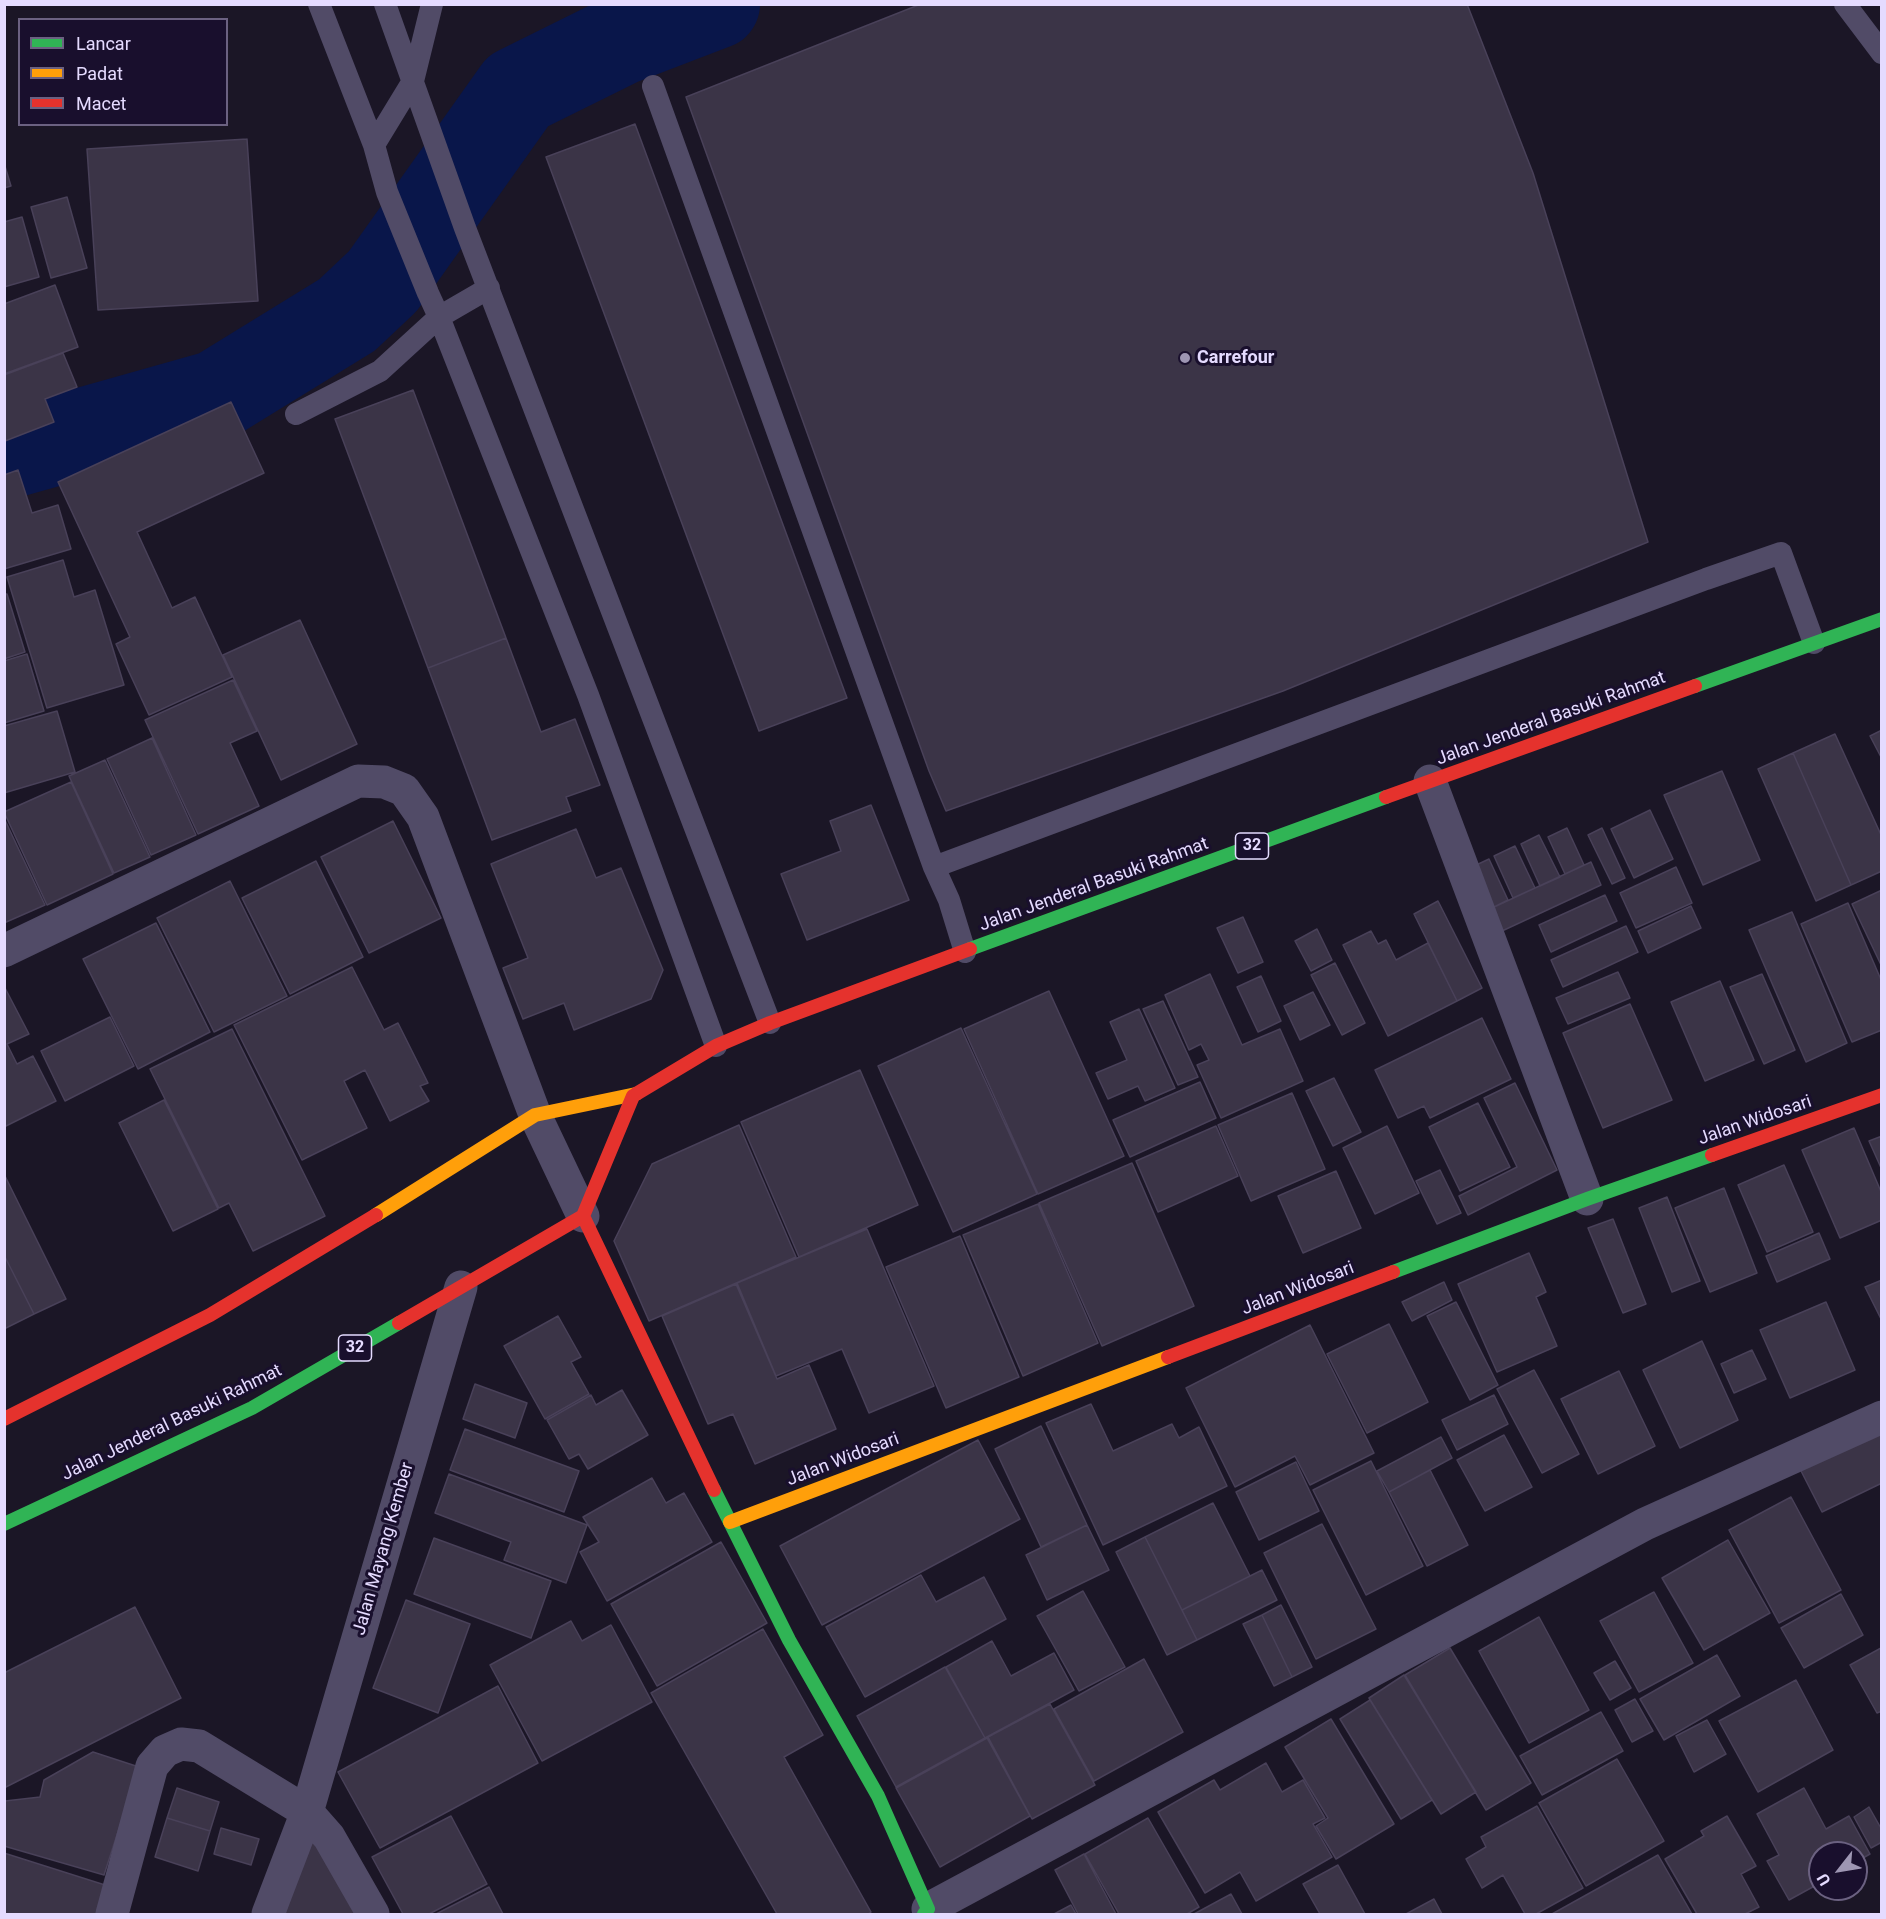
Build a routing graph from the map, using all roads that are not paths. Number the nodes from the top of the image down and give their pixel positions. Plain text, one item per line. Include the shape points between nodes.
1 (319, 4) edge
2 (385, 4) edge
3 (432, 4) edge
4 (1845, 4) edge
5 (1881, 53) edge
6 (413, 81) junction
7 (653, 86) dead end
8 (374, 145) junction
9 (489, 288) junction
10 (439, 317) junction
11 (296, 414) dead end
12 (1881, 619) edge
13 (1814, 643) junction
14 (1430, 781) junction
15 (934, 867) junction
16 (4, 951) edge
17 (965, 952) junction
18 (770, 1023) junction
19 (716, 1046) junction
20 (1881, 1095) edge
21 (633, 1096) junction
22 (535, 1114) junction
23 (1587, 1199) junction
24 (583, 1216) junction
25 (461, 1287) junction
26 (1881, 1417) edge
27 (4, 1419) edge
28 (730, 1522) junction
29 (4, 1524) edge
30 (307, 1812) junction
31 (926, 1912) edge
32 (112, 1914) edge
33 (267, 1914) edge
34 (373, 1914) edge

1 - 8 lane
2 - 6 lane
3 - 6 lane
4 - 5 lane
6 - 8 lane
6 - 9 lane
7 - 15 lane
8 - 10 lane via 387,192
9 - 10 lane
9 - 18 lane
10 - 11 lane via 380,371
10 - 19 lane via 588,695
12 - 13 main road, Jalan Jenderal Basuki Rahmat / 32
13 - 14 main road, Jalan Jenderal Basuki Rahmat / 32
13 - 15 lane via 1781,553
14 - 17 main road, Jalan Jenderal Basuki Rahmat / 32
14 - 23 street
15 - 17 lane via 950,900
16 - 22 street via 358,781 384,782 404,790 423,817
17 - 18 main road, Jalan Jenderal Basuki Rahmat / 32
18 - 19 main road, Jalan Jenderal Basuki Rahmat / 32
19 - 21 main road, Jalan Jenderal Basuki Rahmat / 32
20 - 23 main road, Jalan Widosari
21 - 22 main road, Jalan Jenderal Basuki Rahmat / 32
21 - 24 main road
22 - 24 street
22 - 27 main road, Jalan Jenderal Basuki Rahmat / 32 via 210,1316
23 - 28 main road, Jalan Widosari
24 - 25 main road, Jalan Jenderal Basuki Rahmat / 32
24 - 28 main road
25 - 29 main road, Jalan Jenderal Basuki Rahmat / 32 via 252,1408
25 - 30 street, Jalan Mayang Kember
26 - 31 street via 1645,1524
28 - 31 main road via 789,1640 878,1796
30 - 32 street via 200,1746 181,1744 165,1751 152,1766
30 - 33 street, Jalan Mayang Kember
30 - 34 street via 329,1837

